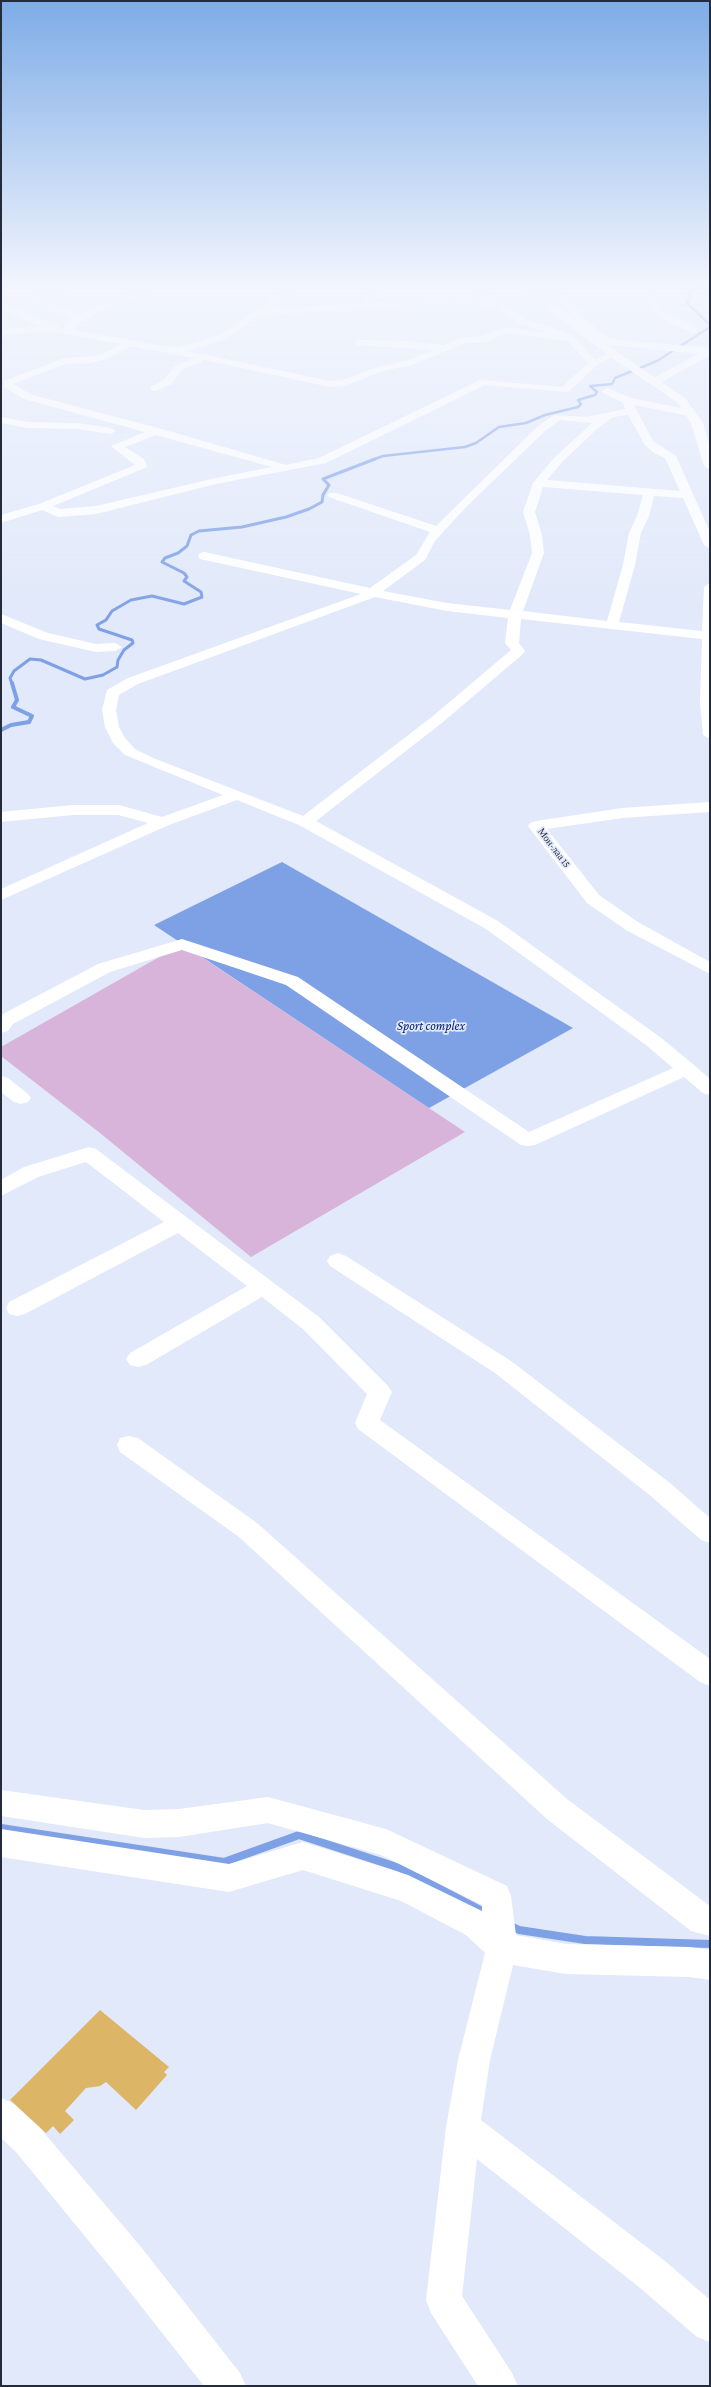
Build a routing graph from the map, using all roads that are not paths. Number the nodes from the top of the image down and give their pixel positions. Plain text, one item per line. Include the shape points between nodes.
1 (23, 395) edge
2 (456, 395) edge
3 (613, 395) edge
4 (674, 395) edge
5 (629, 407) junction
6 (690, 413) junction
7 (604, 418) junction
8 (112, 419) junction
9 (1, 420) edge
10 (158, 431) junction
11 (128, 438) junction
12 (710, 466) edge
13 (287, 467) junction
14 (539, 483) junction
15 (648, 492) junction
16 (333, 495) dead end
17 (688, 495) junction
18 (43, 506) junction
19 (1, 519) edge
20 (438, 531) junction
21 (710, 545) edge
22 (204, 556) dead end
23 (710, 587) edge
24 (371, 593) junction
25 (515, 614) junction
26 (1, 618) edge
27 (612, 625) junction
28 (708, 636) junction
29 (115, 647) dead end
30 (710, 735) edge
31 (237, 795) junction
32 (710, 807) edge
33 (1, 817) edge
34 (163, 822) junction
35 (305, 822) junction
36 (1, 895) edge
37 (710, 969) edge
38 (1, 1027) edge
39 (687, 1069) junction
40 (1, 1082) edge
41 (710, 1089) edge
42 (21, 1098) dead end
43 (1, 1189) edge
44 (180, 1223) junction
45 (338, 1261) dead end
46 (263, 1286) junction
47 (17, 1308) dead end
48 (138, 1359) dead end
49 (129, 1445) dead end
50 (710, 1533) edge
51 (710, 1674) edge
52 (1, 1803) edge
53 (1, 1842) edge
54 (710, 1921) edge
55 (500, 1929) junction
56 (710, 1965) edge
57 (1, 2115) edge
58 (463, 2127) junction
59 (710, 2324) edge
60 (227, 2386) edge
61 (499, 2386) edge

1 - 8 street
2 - 13 street via 322,460
3 - 5 street
4 - 6 main road via 681,400
5 - 6 street
5 - 7 street
5 - 17 street via 649,443 658,451 670,456
6 - 12 main road via 697,423
7 - 14 street via 563,455
7 - 20 street via 556,418 541,429
8 - 10 street
8 - 11 street via 126,428 130,433
9 - 11 street via 28,425 101,428
10 - 11 street
10 - 13 street
11 - 18 street via 116,446 140,460 141,466
13 - 18 street via 96,510 58,513
14 - 15 street
14 - 25 street via 530,512 538,553
15 - 17 street
15 - 27 street
16 - 20 street
17 - 21 street
18 - 19 street
20 - 24 street via 421,557
22 - 24 street
23 - 28 street
24 - 25 street via 447,607
24 - 31 street via 338,608 133,681 112,693 109,710 112,727 118,740 130,752
25 - 27 street
25 - 35 street via 512,643 518,651 511,660
26 - 29 street via 44,636 96,648
27 - 28 street
28 - 30 street via 707,708
31 - 34 street
31 - 35 street
32 - 37 street, Мон-лаа 15 via 622,813 536,826 593,899 632,926
33 - 34 street via 73,810 119,810
34 - 36 street
35 - 39 street via 492,924 653,1041
38 - 39 street via 6,1020 104,968 182,944 292,981 528,1140
39 - 41 street
40 - 42 street
43 - 44 street via 30,1172 89,1154
44 - 46 street
44 - 47 street
45 - 50 street via 503,1367 662,1490
46 - 48 street
46 - 51 street via 311,1323 380,1392 367,1423
49 - 54 street via 248,1530 558,1809 702,1920
52 - 55 street via 144,1824 179,1823 268,1810 386,1843 496,1896
53 - 55 street via 229,1878 303,1856 408,1889 477,1924
55 - 56 street via 566,1959 689,1962
55 - 58 street
57 - 60 street via 28,2140 128,2260
58 - 59 street via 652,2274
58 - 61 street via 444,2300

